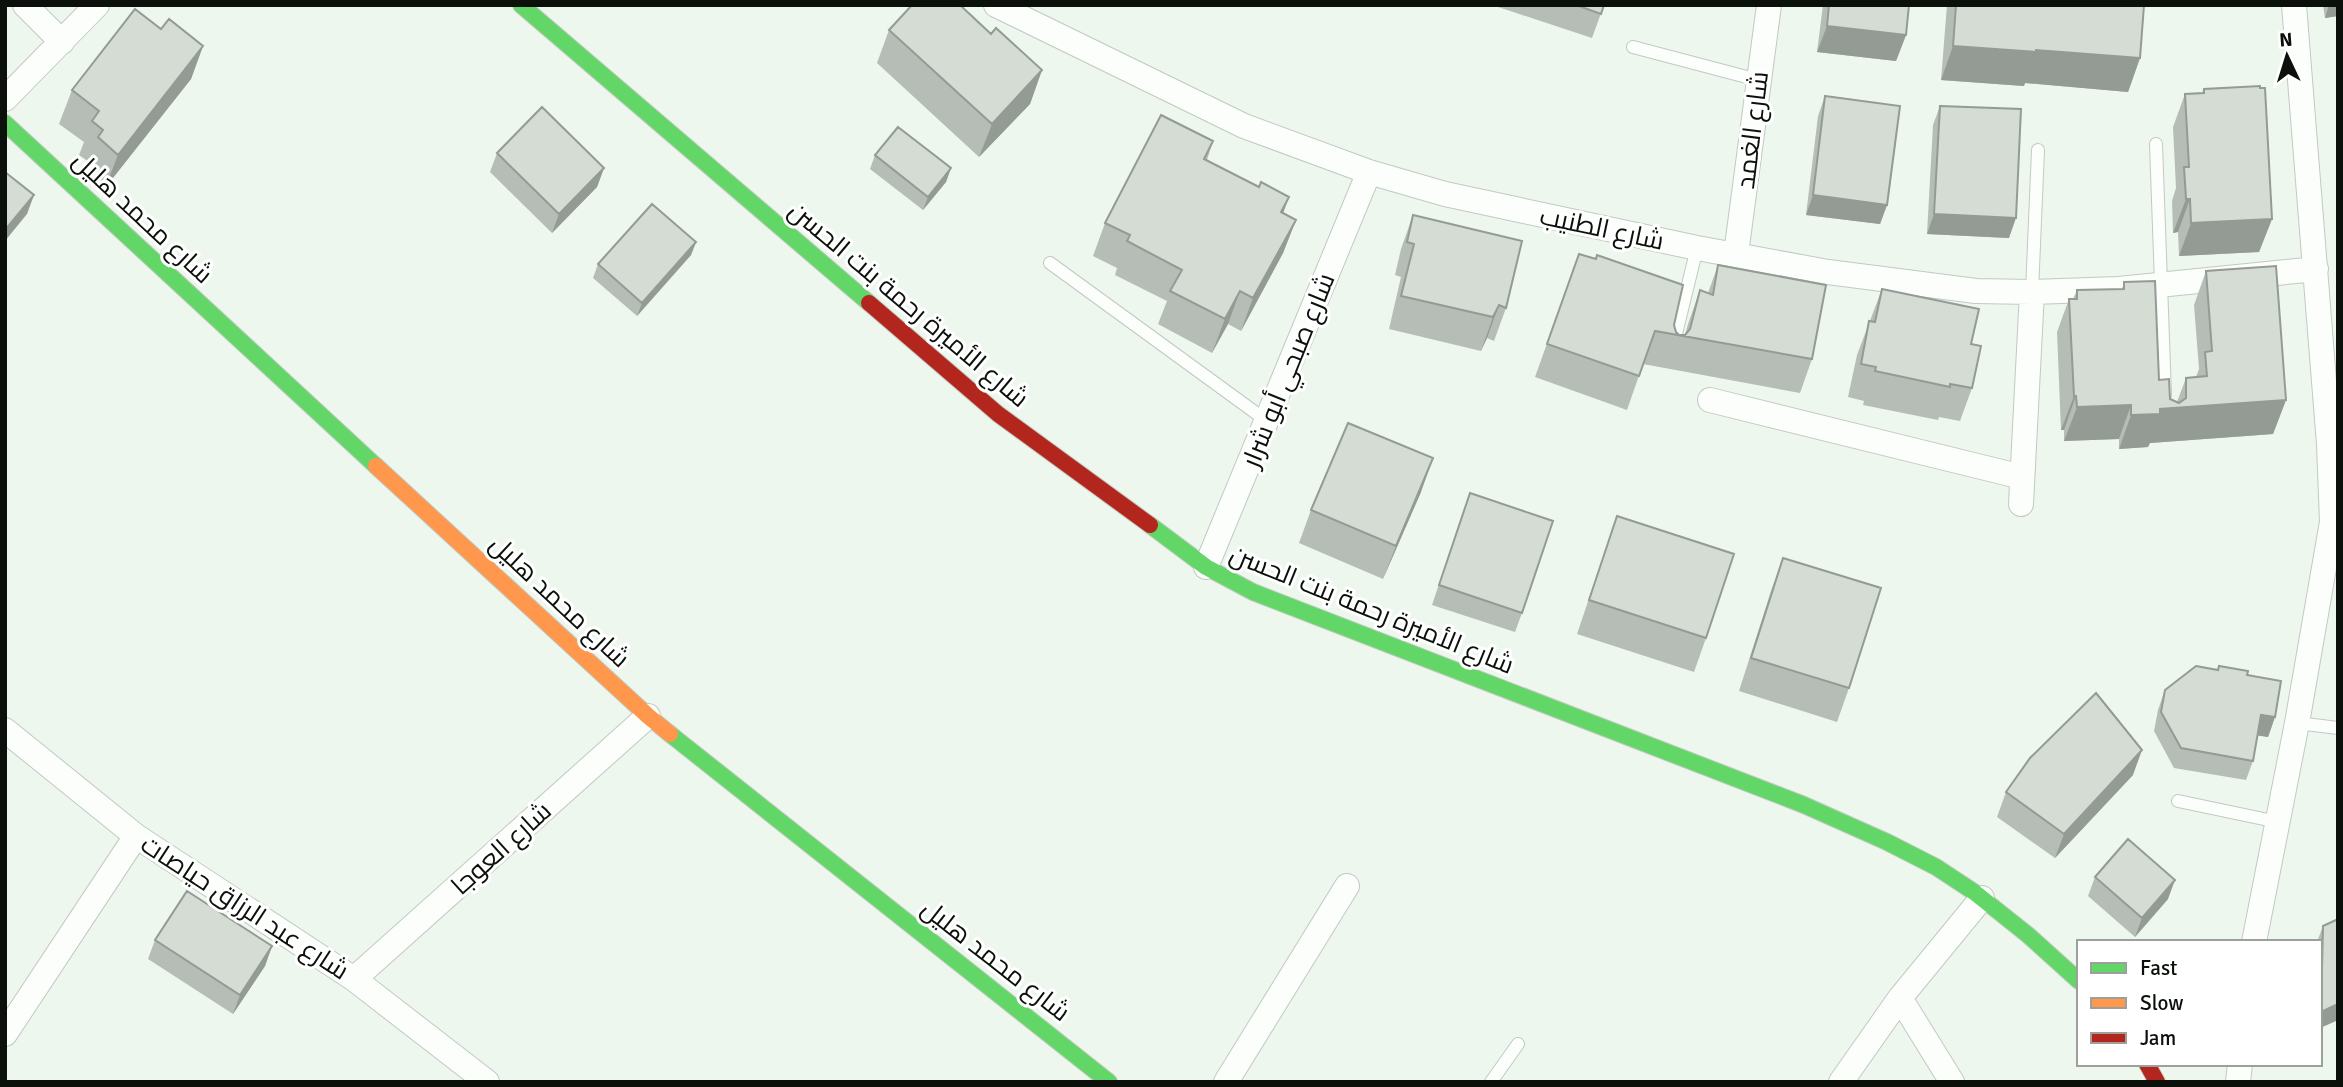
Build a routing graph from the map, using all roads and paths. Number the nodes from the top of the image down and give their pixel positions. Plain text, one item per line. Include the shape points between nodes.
1 (25, 5) edge
2 (97, 5) edge
3 (521, 5) edge
4 (996, 5) edge
5 (1769, 5) edge
6 (2294, 5) edge
7 (62, 42) junction
8 (1633, 47) dead end
9 (1758, 80) junction
10 (5, 99) edge
11 (5, 124) edge
12 (2155, 144) dead end
13 (2038, 149) dead end
14 (1369, 172) junction
15 (1697, 248) junction
16 (1736, 254) junction
17 (1050, 263) dead end
18 (2316, 269) junction
19 (2162, 285) junction
20 (2032, 292) junction
21 (1670, 360) edge
22 (1710, 400) dead end
23 (2165, 402) edge
24 (1267, 421) junction
25 (2022, 477) junction
26 (2021, 505) dead end
27 (2335, 522) edge
28 (1206, 567) junction
29 (648, 716) junction
30 (2297, 723) junction
31 (2338, 728) edge
32 (5, 730) edge
33 (2178, 801) dead end
34 (2278, 822) junction
35 (136, 836) junction
36 (1347, 886) dead end
37 (1982, 898) junction
38 (2253, 940) edge
39 (354, 979) junction
40 (2077, 979) edge
41 (1900, 998) junction
42 (5, 1034) edge
43 (1517, 1044) dead end
44 (2148, 1066) edge
45 (487, 1082) edge
46 (1109, 1082) edge
47 (1226, 1082) edge
48 (1491, 1082) edge
49 (1841, 1082) edge
50 (1951, 1082) edge
51 (2157, 1082) edge

1 - 7 street
2 - 7 street
3 - 28 street, شارع الأميرة رحمة بنت الحسن via 998,414
4 - 14 street, شارع الطنيب via 1244,126
5 - 9 street, شارع الغمد
6 - 18 street
7 - 10 street
8 - 9 lane
9 - 16 street, شارع الغمد
11 - 29 street, شارع محمد هليل
12 - 19 lane
13 - 20 lane
14 - 15 street, شارع الطنيب via 1446,194
14 - 24 street, شارع صبحي أبو شرار
15 - 16 street, شارع الطنيب
15 - 21 lane
16 - 20 street, شارع الطنيب via 1909,284
17 - 24 lane
18 - 19 street, شارع الطنيب
18 - 27 street
19 - 20 street, شارع الطنيب
19 - 23 lane
20 - 25 street
22 - 25 street
24 - 28 street, شارع صبحي أبو شرار
25 - 26 street
27 - 30 street
28 - 37 street, شارع الأميرة رحمة بنت الحسن via 1303,612 1804,805 1936,867
29 - 39 street, شارع العوجا
29 - 46 street, شارع محمد هليل
30 - 31 lane
30 - 34 street
32 - 35 street, شارع عبد الرزاق حياصات
33 - 34 lane
34 - 38 street
35 - 39 street, شارع عبد الرزاق حياصات
35 - 42 street
36 - 47 street
37 - 40 street, شارع الأميرة رحمة بنت الحسن
37 - 41 street
39 - 45 street, شارع عبد الرزاق حياصات
41 - 49 street
41 - 50 street
43 - 48 lane
44 - 51 street

